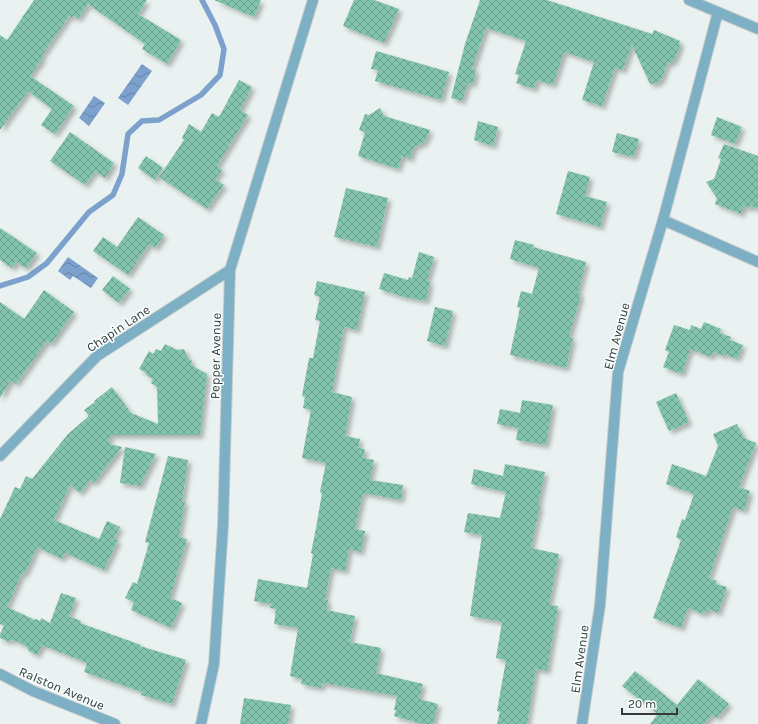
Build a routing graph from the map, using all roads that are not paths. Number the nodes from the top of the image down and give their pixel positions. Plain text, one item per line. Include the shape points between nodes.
1 (313, 0) edge
2 (689, 0) edge
3 (718, 12) junction
4 (758, 29) edge
5 (662, 220) junction
6 (758, 262) edge
7 (230, 270) junction
8 (0, 456) edge
9 (0, 674) edge
10 (115, 724) edge
11 (201, 724) edge
12 (582, 724) edge

1 - 7 street, Pepper Avenue
2 - 3 street
3 - 4 street
3 - 5 street, Elm Avenue
5 - 6 street
5 - 12 street, Elm Avenue via 618,372 600,605
7 - 8 street, Chapin Lane via 97,356
7 - 11 street, Pepper Avenue via 224,526 214,664
9 - 10 street, Ralston Avenue via 33,691

